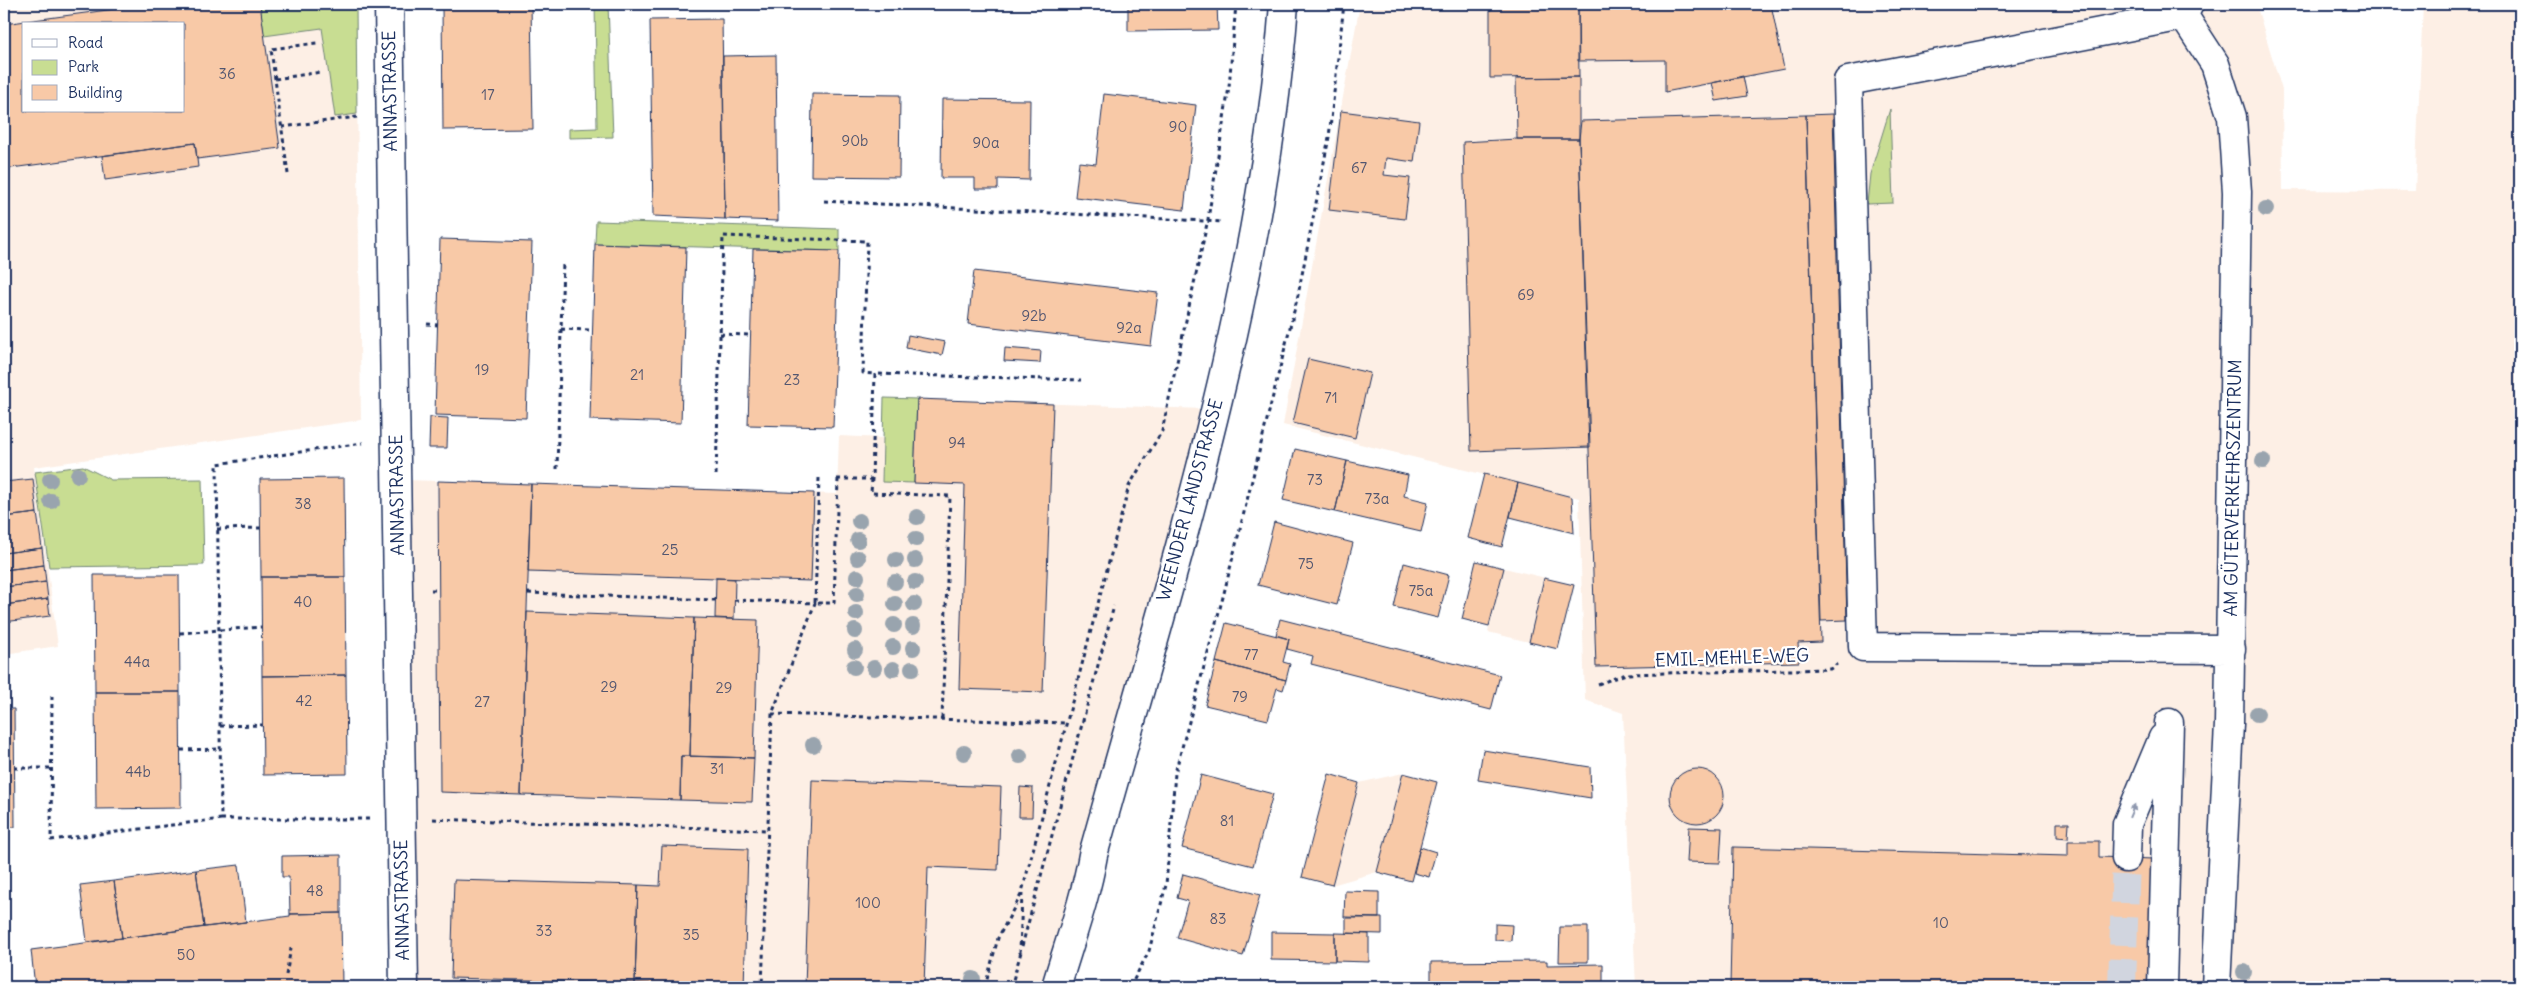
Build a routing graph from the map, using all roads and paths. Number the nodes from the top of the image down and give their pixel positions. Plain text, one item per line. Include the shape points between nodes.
1 (389, 4) edge
2 (1236, 4) edge
3 (1284, 4) edge
4 (1344, 4) edge
5 (2182, 8) edge
6 (316, 43) dead end
7 (321, 72) dead end
8 (275, 79) junction
9 (390, 113) junction
10 (282, 127) junction
11 (288, 174) dead end
12 (824, 201) dead end
13 (1208, 219) junction
14 (1254, 226) junction
15 (563, 262) dead end
16 (561, 329) junction
17 (592, 330) dead end
18 (720, 334) junction
19 (751, 335) dead end
20 (875, 374) junction
21 (1080, 380) dead end
22 (396, 439) junction
23 (557, 470) dead end
24 (716, 474) dead end
25 (819, 478) dead end
26 (872, 479) junction
27 (217, 528) junction
28 (261, 528) dead end
29 (812, 528) dead end
30 (818, 528) junction
31 (528, 593) dead end
32 (716, 600) dead end
33 (734, 600) dead end
34 (815, 602) junction
35 (1114, 606) dead end
36 (262, 627) dead end
37 (218, 630) junction
38 (180, 633) dead end
39 (1863, 647) junction
40 (2231, 649) junction
41 (1598, 684) dead end
42 (52, 696) dead end
43 (772, 714) junction
44 (942, 719) junction
45 (1067, 723) junction
46 (262, 725) dead end
47 (220, 726) junction
48 (180, 750) dead end
49 (220, 750) junction
50 (14, 768) dead end
51 (52, 768) junction
52 (221, 819) junction
53 (401, 819) junction
54 (767, 830) junction
55 (2126, 858) tunnel mouth
56 (1022, 892) junction
57 (291, 948) dead end
58 (1020, 953) junction
59 (286, 975) dead end
60 (404, 987) edge
61 (762, 987) edge
62 (985, 987) edge
63 (1011, 987) edge
64 (1056, 987) edge
65 (1130, 987) edge
66 (2162, 987) edge
67 (2216, 987) edge

1 - 9 street, ANNASTRASSE
2 - 13 path via 1229,88
3 - 14 street, WEENDER LANDSTRASSE via 1276,93
4 - 65 path via 1329,137 1298,296 1224,597 1175,773 1166,885 1149,951
5 - 39 street via 1848,81
5 - 40 street, AM GÜTERVERKEHRSZENTRUM via 2215,64 2232,116 2237,202
6 - 8 path via 271,49
7 - 8 path
8 - 10 path
9 - 10 path
9 - 22 street, ANNASTRASSE
10 - 11 path
12 - 13 path
13 - 14 path
13 - 45 path via 1162,431 1129,486
14 - 64 street, WEENDER LANDSTRASSE via 1195,488 1096,846 1086,894
15 - 16 path
16 - 17 path
16 - 23 path
18 - 19 path
18 - 20 path via 723,236 867,241 863,373
18 - 24 path
20 - 21 path
20 - 26 path
22 - 27 path via 217,464
22 - 53 street, ANNASTRASSE
25 - 30 path
26 - 34 path via 838,479 834,603
26 - 44 path via 871,493 950,496
27 - 28 path
27 - 37 path
29 - 30 path
30 - 34 path
31 - 32 path
33 - 34 path
34 - 43 path
35 - 58 path
36 - 37 path
37 - 38 path
37 - 47 path
39 - 40 street
39 - 41 path, EMIL-MEHLE-WEG via 1830,669 1626,674
40 - 67 street, AM GÜTERVERKEHRSZENTRUM
42 - 51 path
43 - 44 path
43 - 54 path
44 - 45 path
45 - 56 path
46 - 47 path
47 - 49 path
48 - 49 path
49 - 52 path
50 - 51 path
51 - 52 path via 51,840
52 - 53 path
53 - 54 path
53 - 60 street, ANNASTRASSE
54 - 61 path
55 -> 66 street via 2127,824 2169,723
56 - 58 path
56 - 62 path via 998,938
57 - 59 path
58 - 63 path

